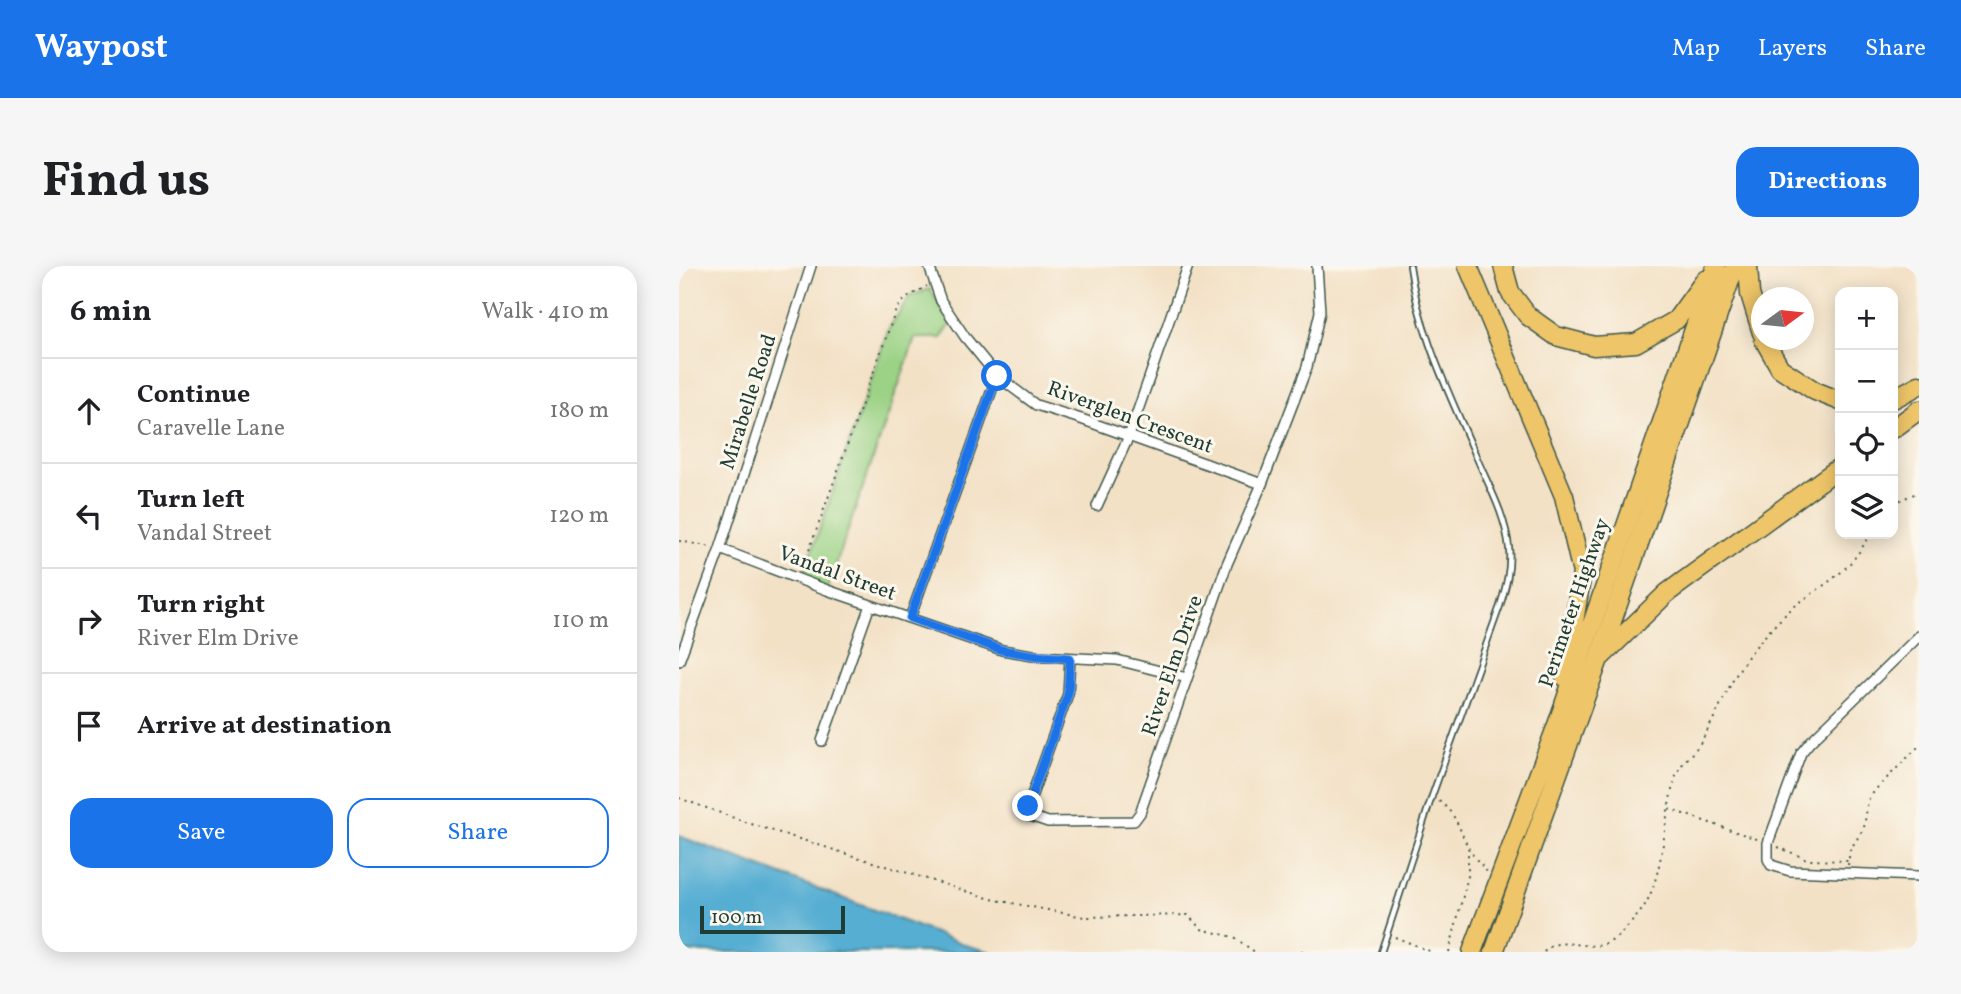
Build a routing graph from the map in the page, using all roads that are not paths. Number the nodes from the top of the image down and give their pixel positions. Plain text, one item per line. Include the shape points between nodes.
1 (811, 266) edge
2 (929, 266) edge
3 (1188, 266) edge
4 (1317, 266) edge
5 (1410, 266) edge
6 (1468, 266) edge
7 (1503, 266) edge
8 (1716, 266) edge
9 (1735, 266) edge
10 (1748, 266) edge
11 (1751, 297) edge
12 (1770, 350) edge
13 (997, 376) junction
14 (1919, 385) edge
15 (1898, 396) edge
16 (1835, 399) edge
17 (1919, 410) edge
18 (1898, 425) edge
19 (1129, 436) junction
20 (1835, 471) edge
21 (1262, 484) junction
22 (1097, 506) dead end
23 (720, 549) junction
24 (870, 605) junction
25 (910, 618) junction
26 (1919, 636) edge
27 (1070, 658) junction
28 (1598, 659) junction
29 (679, 661) edge
30 (1188, 678) junction
31 (1557, 725) junction
32 (822, 741) dead end
33 (1919, 876) edge
34 (1381, 952) edge
35 (1472, 952) edge
36 (1494, 952) edge

1 - 23 street, Mirabelle Road
2 - 13 street, Riverglen Crescent via 941,301
3 - 19 street
4 - 21 street, River Elm Drive via 1320,312 1316,334
5 - 34 lane via 1437,363 1500,511 1509,550 1508,578
6 - 31 highway via 1565,496 1582,573
7 - 8 highway via 1510,292 1528,316 1556,336 1594,346 1636,343 1676,320
8 - 31 highway, Perimeter Highway
9 - 28 highway, Perimeter Highway
10 - 11 highway
12 - 16 highway via 1780,368
13 - 19 street, Riverglen Crescent via 1036,405
13 - 25 street
14 - 15 highway
17 - 18 highway
19 - 21 street, Riverglen Crescent
19 - 22 street
20 - 28 highway via 1667,593
21 - 30 street, River Elm Drive via 1227,564
23 - 24 street, Vandal Street
23 - 29 street, Mirabelle Road
24 - 25 street, Vandal Street
24 - 32 street
25 - 27 street, Vandal Street via 1002,650
26 - 33 street via 1809,742 1768,843 1768,859 1780,869
27 - 30 street, Vandal Street via 1117,660
27 - 30 street, River Elm Drive via 1068,694 1028,806 1030,816 1048,822 1134,821
28 - 36 highway, Perimeter Highway
31 - 35 highway, Perimeter Highway via 1492,879

